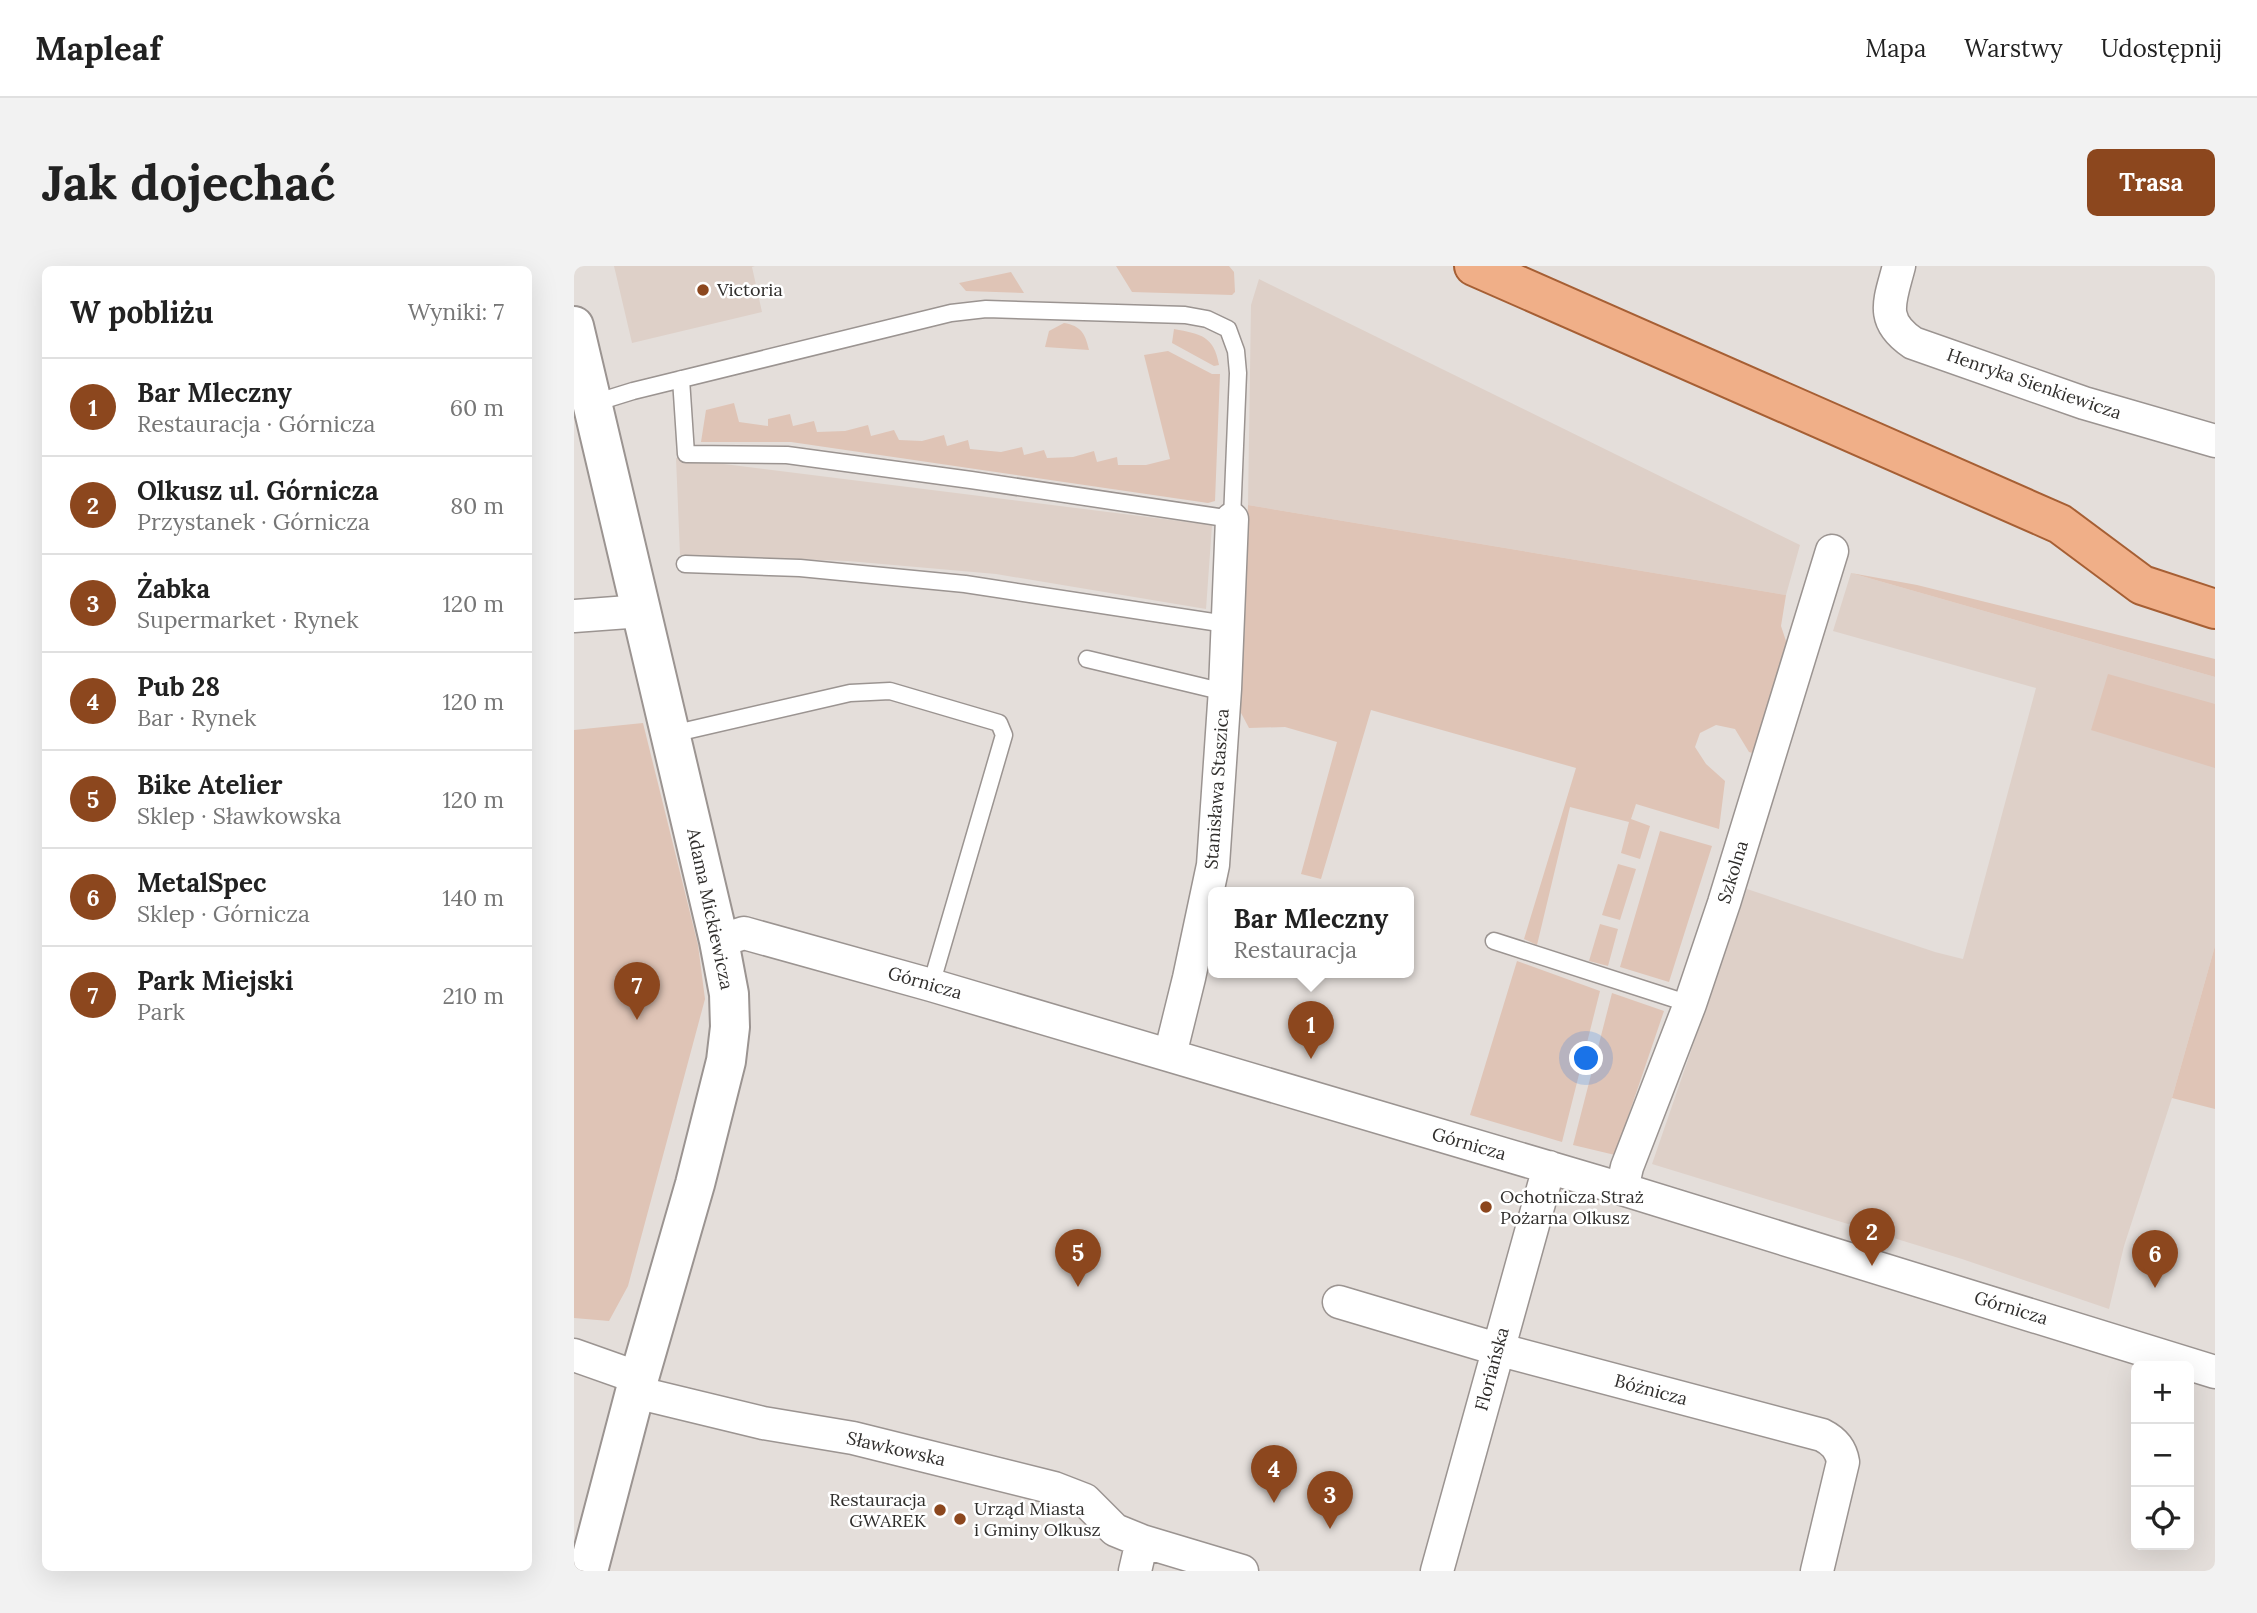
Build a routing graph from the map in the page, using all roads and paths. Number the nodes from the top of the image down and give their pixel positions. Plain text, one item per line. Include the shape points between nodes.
1 (1474, 266) edge
2 (1896, 279) edge
3 (574, 326) edge
4 (681, 379) junction
5 (582, 407) edge
6 (2215, 442) edge
7 (1232, 519) junction
8 (1832, 551) dead end
9 (685, 564) dead end
10 (2215, 609) edge
11 (642, 611) junction
12 (574, 616) edge
13 (1226, 624) junction
14 (1087, 659) dead end
15 (1224, 689) junction
16 (672, 734) junction
17 (1208, 887) edge
18 (1208, 889) edge
19 (719, 941) junction
20 (1494, 941) dead end
21 (932, 985) junction
22 (1690, 1004) junction
23 (1170, 1055) junction
24 (1549, 1167) junction
25 (1622, 1189) junction
26 (1339, 1302) dead end
27 (1497, 1349) junction
28 (574, 1355) edge
29 (2215, 1372) edge
30 (637, 1385) junction
31 (1142, 1541) junction
32 (588, 1571) edge
33 (1135, 1571) edge
34 (1242, 1571) edge
35 (1437, 1571) edge
36 (1817, 1571) edge

1 - 10 main road via 2060,524 2142,585
2 - 6 street, Henryka Sienkiewicza via 1889,315 1896,332 1913,343 2084,403
3 - 5 street, Adama Mickiewicza
4 - 5 lane
4 - 7 lane via 686,454 787,455
4 - 7 lane via 975,310 1208,319 1228,328 1236,351
5 - 11 street, Adama Mickiewicza
7 - 13 street, Stanisława Staszica
8 - 22 street, Szkolna
9 - 13 lane via 800,568 965,584
11 - 12 street
11 - 16 street, Adama Mickiewicza
13 - 15 street, Stanisława Staszica
14 - 15 lane
15 - 17 street, Stanisława Staszica
16 - 19 street, Adama Mickiewicza
16 - 21 lane via 850,693 890,691 999,723 1004,735
18 - 23 street, Stanisława Staszica
19 - 21 street, Górnicza via 744,933
19 - 30 street, Adama Mickiewicza via 729,994 726,1061
20 - 22 lane
21 - 23 street, Górnicza
22 - 25 street, Szkolna
23 - 24 street, Górnicza
24 - 25 street, Górnicza
24 - 27 street, Floriańska
25 - 29 street, Górnicza
26 - 27 street, Bóżnicza
27 - 35 street, Floriańska
27 - 36 street, Bóżnicza via 1832,1440 1843,1462
28 - 30 street, Sławkowska
30 - 31 street, Sławkowska via 763,1423 853,1438 1054,1488 1085,1500 1115,1530
30 - 32 street, Adama Mickiewicza
31 - 33 street
31 - 34 street, Sławkowska

